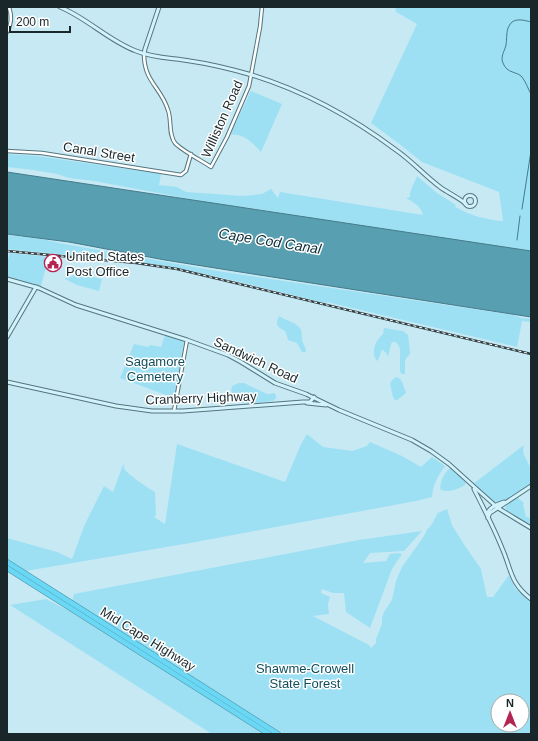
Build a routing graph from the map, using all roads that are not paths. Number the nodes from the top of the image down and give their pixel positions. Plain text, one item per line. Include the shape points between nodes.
1 (9, 7) edge
2 (60, 7) edge
3 (159, 7) edge
4 (262, 7) edge
5 (7, 32) edge
6 (144, 54) junction
7 (251, 75) junction
8 (7, 151) edge
9 (191, 154) junction
10 (455, 196) junction
11 (467, 196) junction
12 (466, 204) junction
13 (7, 279) edge
14 (36, 288) junction
15 (7, 337) edge
16 (187, 340) junction
17 (7, 382) edge
18 (314, 397) junction
19 (303, 402) junction
20 (331, 406) junction
21 (174, 411) junction
22 (472, 486) junction
23 (531, 486) edge
24 (509, 500) junction
25 (506, 503) junction
26 (497, 507) junction
27 (505, 513) junction
28 (488, 517) junction
29 (531, 528) edge
30 (7, 562) edge
31 (7, 568) edge
32 (531, 599) edge
33 (268, 734) edge
34 (278, 734) edge

1 - 5 street via 11,21
2 - 6 main road via 125,46
3 - 6 main road
4 - 7 street, Williston Road
6 - 7 main road via 212,65
6 - 9 street via 144,65 148,75 169,111 173,139
7 - 9 street, Williston Road via 242,103 211,167
7 - 10 main road via 300,93 353,120 397,150 440,187
8 - 9 street, Canal Street via 42,153 181,175 186,171
10 - 11 main road
10 - 12 main road
11 - 12 main road
11 - 12 main road via 473,196 476,202 471,206
13 - 14 main road, Sandwich Road
14 - 15 main road
14 - 16 main road, Sandwich Road via 76,305
16 - 18 main road, Sandwich Road via 237,359 272,381
16 - 21 street
17 - 21 main road, Cranberry Highway via 122,407
18 - 19 main road, Cranberry Highway via 310,402
18 - 20 main road, Sandwich Road
19 - 20 main road, Cranberry Highway
19 - 21 main road, Cranberry Highway
20 - 22 main road, Sandwich Road via 422,445 451,465
22 - 26 main road, Sandwich Road
22 - 28 main road
23 - 24 main road
24 - 25 main road
24 - 26 main road
25 - 26 main road
25 - 27 main road
26 - 27 main road, Sandwich Road
26 - 28 main road
27 - 29 main road, Sandwich Road
28 - 32 main road via 514,582
30 - 34 highway, Mid Cape Highway
31 - 33 highway, Mid Cape Highway

